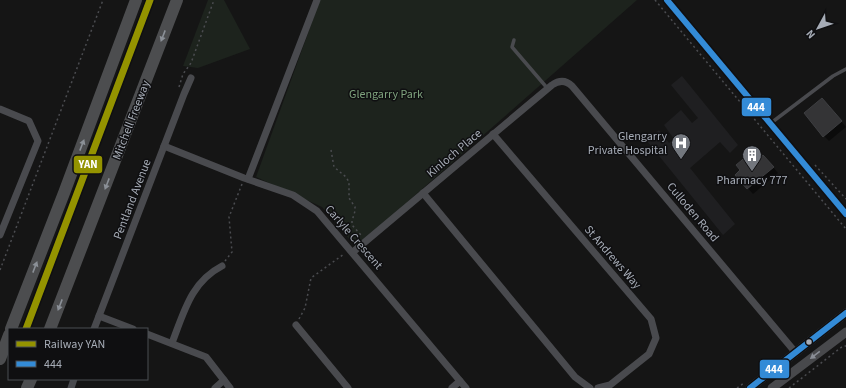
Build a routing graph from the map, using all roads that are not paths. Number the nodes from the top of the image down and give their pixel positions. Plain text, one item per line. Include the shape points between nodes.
1 (136, 0) edge
2 (177, 0) edge
3 (317, 0) edge
4 (667, 0) edge
5 (514, 40) dead end
6 (846, 69) edge
7 (191, 78) dead end
8 (572, 86) joint
9 (548, 89) junction
10 (0, 109) edge
11 (770, 124) junction
12 (494, 134) junction
13 (164, 146) junction
14 (246, 178) junction
15 (423, 193) junction
16 (846, 214) edge
17 (2, 226) edge
18 (0, 235) edge
19 (352, 251) junction
20 (222, 266) road end
21 (846, 313) edge
22 (98, 316) junction
23 (296, 325) road end
24 (11, 328) edge
25 (50, 328) edge
26 (94, 328) edge
27 (130, 328) edge
28 (846, 332) edge
29 (148, 334) edge
30 (8, 338) edge
31 (172, 343) junction
32 (796, 353) junction
33 (0, 359) edge
34 (224, 380) junction
35 (460, 381) junction
36 (215, 388) edge
37 (230, 388) edge
38 (348, 388) edge
39 (452, 388) edge
40 (466, 388) edge
41 (590, 388) edge
42 (598, 388) edge
43 (750, 388) edge
44 (772, 388) edge

24 -> 1 highway
2 -> 25 highway, Mitchell Freeway
3 - 14 street
4 - 11 street
5 - 9 lane via 512,47
6 - 11 lane
7 - 13 street, Pentland Avenue
8 - 9 street, Kinloch Place via 559,81
8 - 32 street, Culloden Road
9 - 12 street, Kinloch Place
10 - 17 street via 29,121 38,141
11 - 16 street
12 - 15 street, Kinloch Place
12 - 42 street, St Andrews Way via 651,319 656,338 649,354 610,385
13 - 14 street, Carlyle Crescent
13 - 22 street, Pentland Avenue
14 - 19 street, Carlyle Crescent via 293,195 317,211
15 - 19 street, Kinloch Place
15 - 41 street via 575,377
17 - 18 street
19 - 35 street, Carlyle Crescent
20 - 31 street via 207,275 196,288 189,299
21 - 32 main road
22 - 26 street, Pentland Avenue
22 - 27 street
23 - 38 street
28 -> 44 main road
29 - 31 street
30 - 33 highway
31 - 34 street via 206,357
32 - 43 main road
34 - 36 street
34 - 37 street
35 - 39 street
35 - 40 street, Carlyle Crescent

